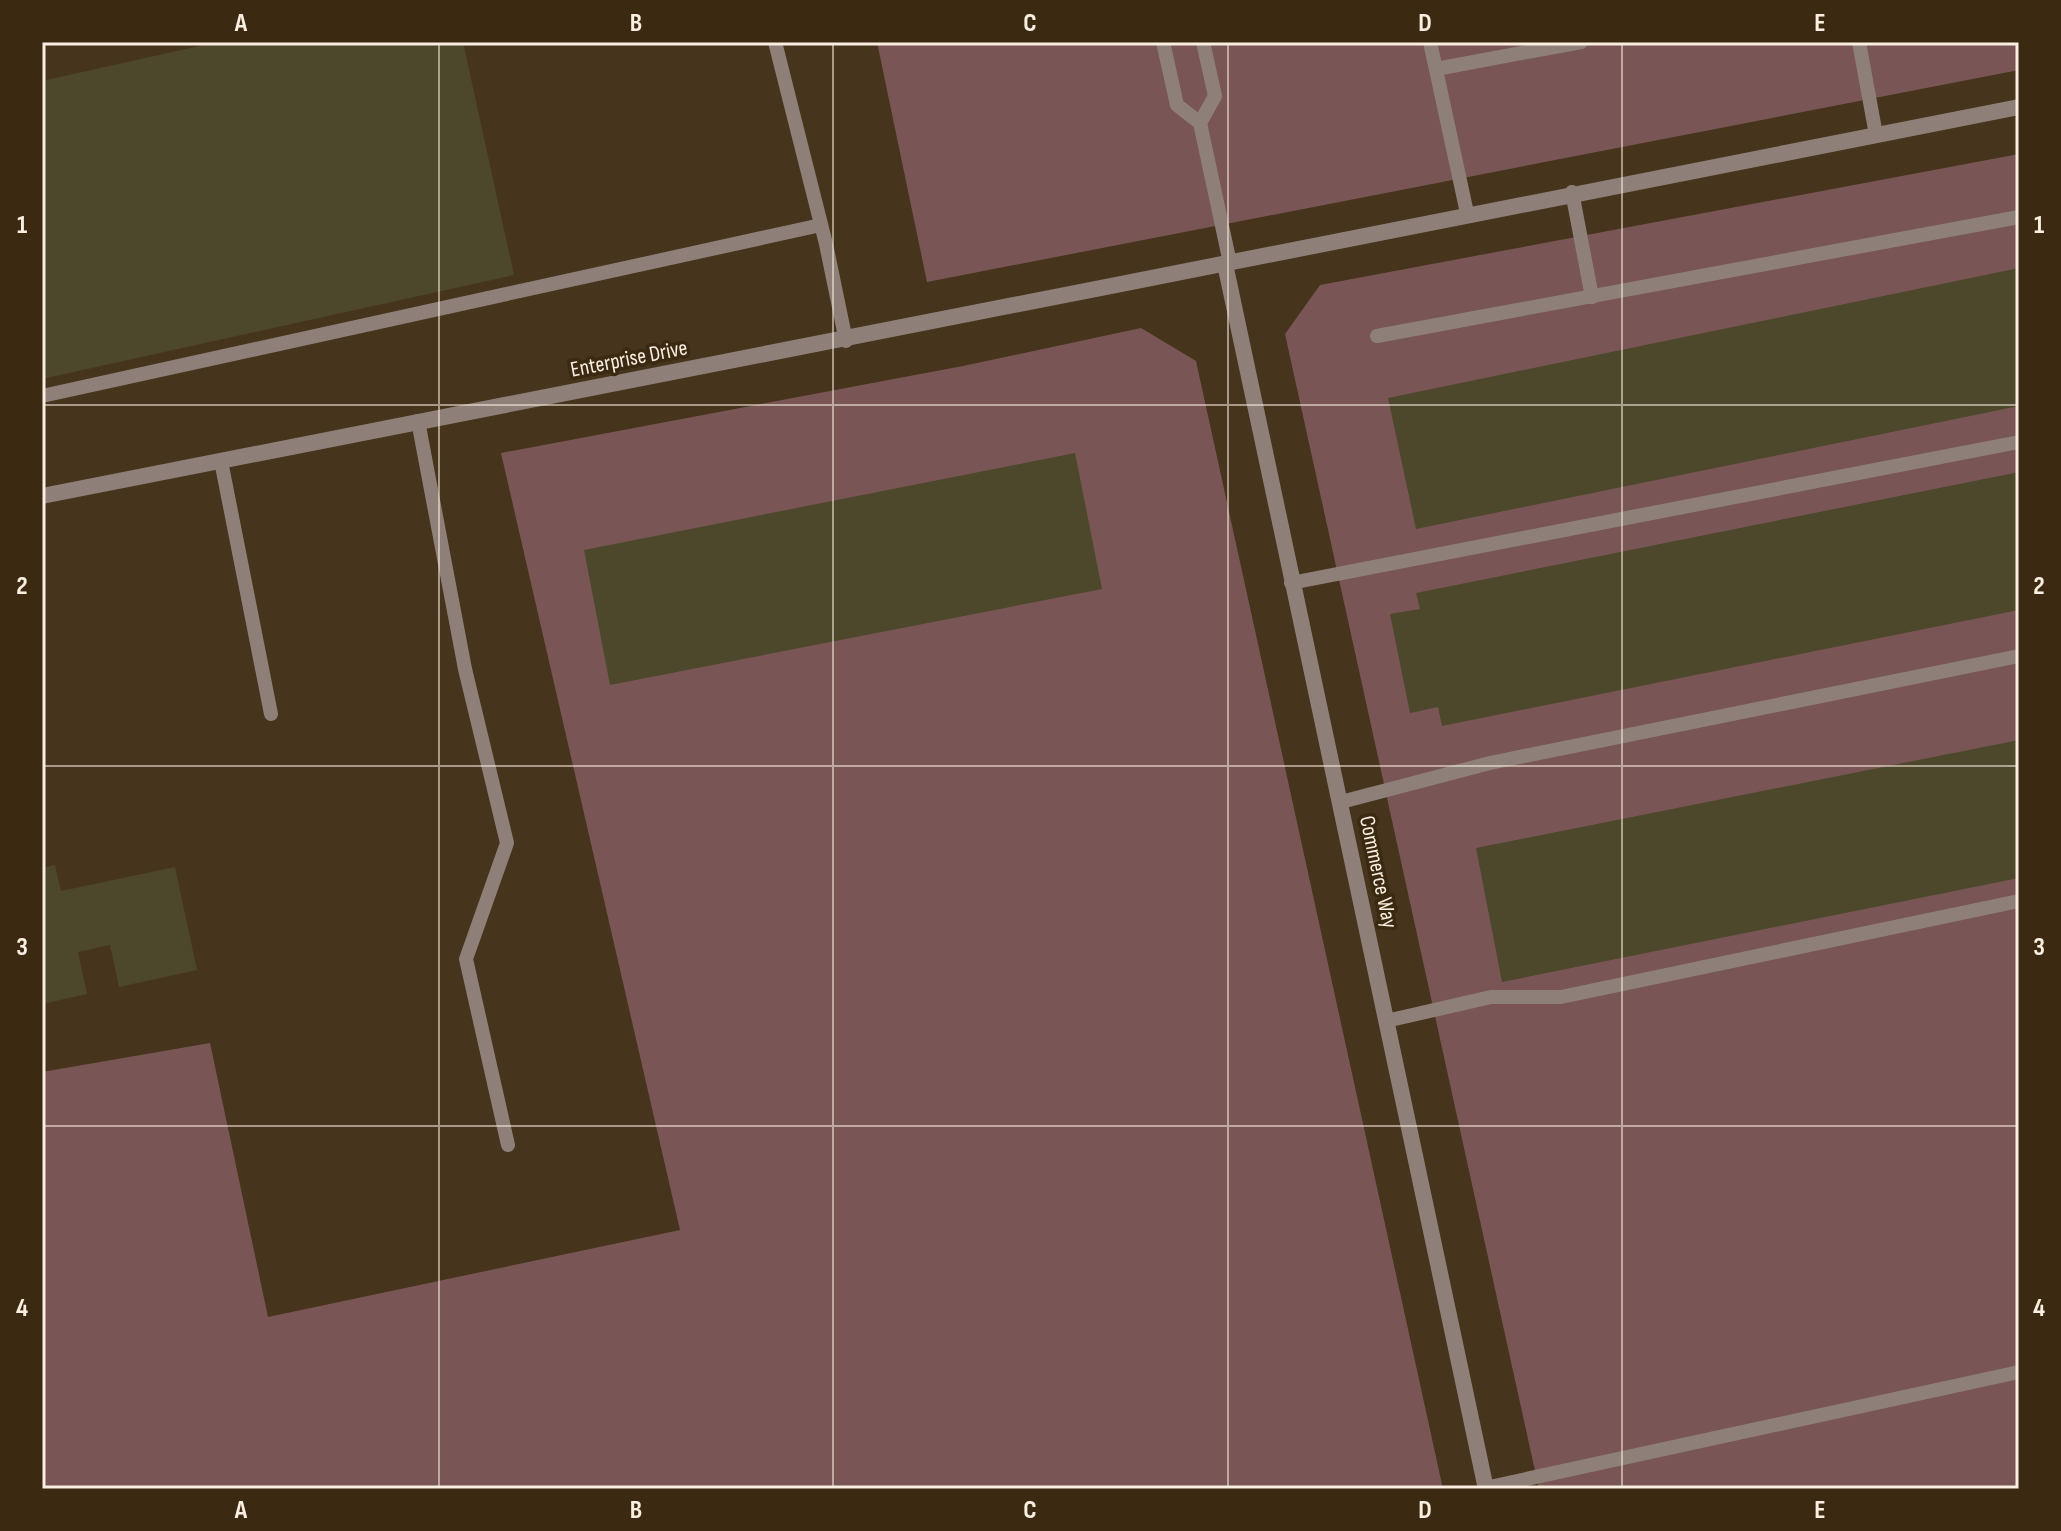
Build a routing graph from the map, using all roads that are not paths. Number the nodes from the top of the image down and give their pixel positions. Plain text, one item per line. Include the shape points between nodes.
1 (775, 42) edge
2 (1163, 42) edge
3 (1203, 42) edge
4 (1430, 42) edge
5 (1581, 42) edge
6 (1859, 42) edge
7 (1436, 69) junction
8 (2019, 107) edge
9 (1200, 123) junction
10 (1876, 135) junction
11 (1572, 192) junction
12 (1467, 213) junction
13 (2019, 217) edge
14 (821, 225) junction
15 (1228, 264) junction
16 (1592, 297) junction
17 (1377, 336) dead end
18 (846, 341) junction
19 (42, 396) edge
20 (418, 421) junction
21 (2019, 442) edge
22 (221, 461) junction
23 (42, 496) edge
24 (1291, 583) junction
25 (2019, 656) edge
26 (271, 714) dead end
27 (1341, 802) junction
28 (2019, 901) edge
29 (1386, 1021) junction
30 (508, 1145) dead end
31 (2019, 1372) edge
32 (1485, 1488) edge

1 - 14 lane
2 - 9 lane via 1177,105
3 - 9 lane via 1215,96
4 - 7 lane
5 - 7 lane
6 - 10 lane
7 - 12 lane
8 - 10 street, Enterprise Drive
9 - 15 lane
10 - 11 street, Enterprise Drive
11 - 12 street, Enterprise Drive
11 - 16 lane
12 - 15 street, Enterprise Drive
13 - 16 lane
14 - 18 lane
14 - 19 lane
15 - 18 street, Enterprise Drive
15 - 24 street, Commerce Way
16 - 17 lane
18 - 20 street, Enterprise Drive
20 - 22 street, Enterprise Drive
20 - 30 lane via 465,669 507,843 466,959
21 - 24 lane
22 - 23 street, Enterprise Drive
22 - 26 lane
24 - 27 street, Commerce Way
25 - 27 lane via 1490,763
27 - 29 street, Commerce Way
28 - 29 lane via 1561,997 1491,997
29 - 32 street, Commerce Way
31 - 32 lane

